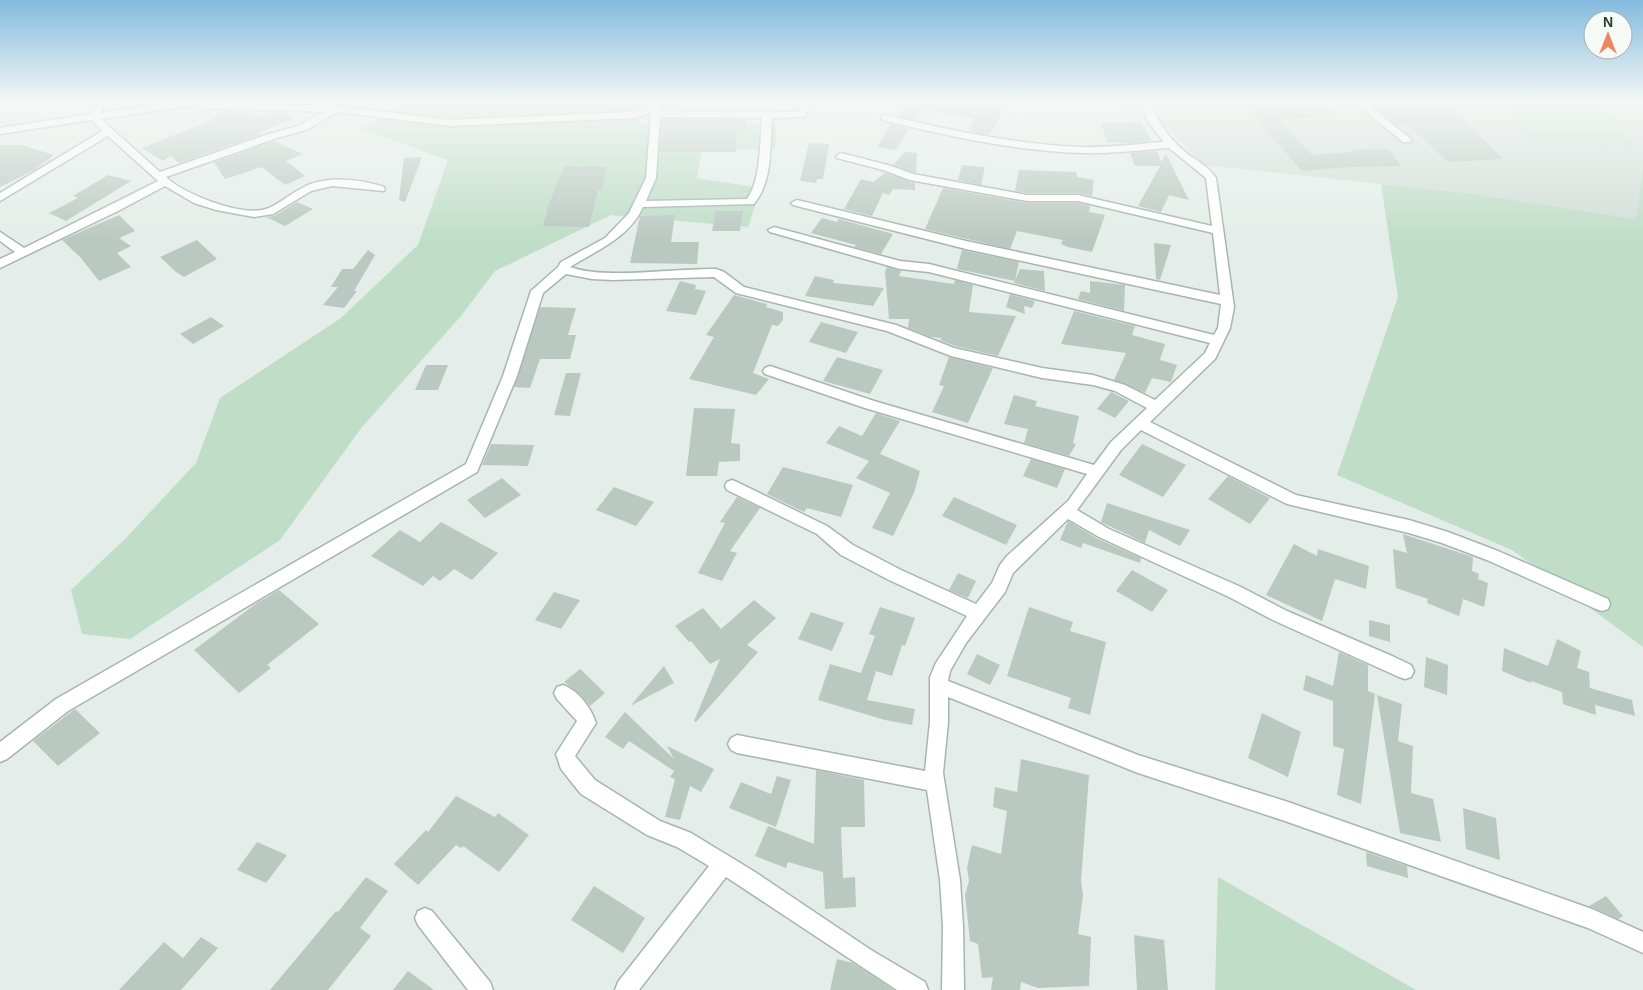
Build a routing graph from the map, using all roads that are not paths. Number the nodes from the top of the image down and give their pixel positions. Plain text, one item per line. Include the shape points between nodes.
1 (81, 148) edge
2 (127, 148) edge
3 (242, 148) edge
4 (653, 148) edge
5 (763, 148) edge
6 (1062, 148) edge
7 (1130, 148) edge
8 (1175, 148) edge
9 (841, 156) dead end
10 (162, 179) junction
11 (380, 190) dead end
12 (0, 198) edge
13 (797, 203) dead end
14 (638, 204) junction
15 (774, 230) dead end
16 (1219, 231) junction
17 (0, 234) edge
18 (24, 252) junction
19 (0, 264) edge
20 (564, 269) junction
21 (1228, 301) junction
22 (1219, 342) junction
23 (770, 370) dead end
24 (1156, 407) junction
25 (1141, 424) junction
26 (1096, 471) junction
27 (732, 486) dead end
28 (1066, 511) junction
29 (1602, 604) dead end
30 (978, 613) junction
31 (1405, 671) dead end
32 (938, 685) junction
33 (564, 693) dead end
34 (737, 744) dead end
35 (0, 753) edge
36 (935, 782) junction
37 (723, 864) junction
38 (425, 918) dead end
39 (1643, 944) edge
40 (482, 990) edge
41 (626, 990) edge
42 (917, 990) edge
43 (953, 990) edge

1 - 12 street
2 - 10 street
3 - 10 street
4 - 14 street via 651,178
5 - 14 street via 760,180 755,199 750,202
6 - 7 street
8 - 16 street via 1211,178
9 - 16 street via 915,178 1027,198 1078,198
10 - 11 street via 198,201 254,214 268,212 307,189 332,183 366,185
10 - 18 street via 114,209
13 - 21 street via 966,245
14 - 20 street via 634,214 609,240 565,265
15 - 22 street via 900,265 929,268
16 - 21 street
17 - 18 street
18 - 19 street
20 - 24 street via 591,275 716,273 740,290 890,328 951,352 1042,373 1093,380 1120,388
20 - 35 street via 537,291 510,376 472,468 62,705
21 - 22 street via 1228,315
22 - 24 street via 1210,356
23 - 26 street via 879,408
24 - 25 street
25 - 26 street via 1116,446
25 - 29 street via 1292,500 1423,530
26 - 28 street
27 - 30 street via 822,530 847,550 895,575
28 - 30 street via 1006,570 999,587
28 - 31 street via 1281,616
30 - 32 street via 942,668
32 - 36 street
32 - 39 street via 1138,764 1285,811 1592,919
33 - 37 street via 584,714 586,723 565,754 576,775 588,787 634,816 684,840
34 - 36 street
36 - 43 street via 950,880
37 - 41 street
37 - 42 street
38 - 40 street

